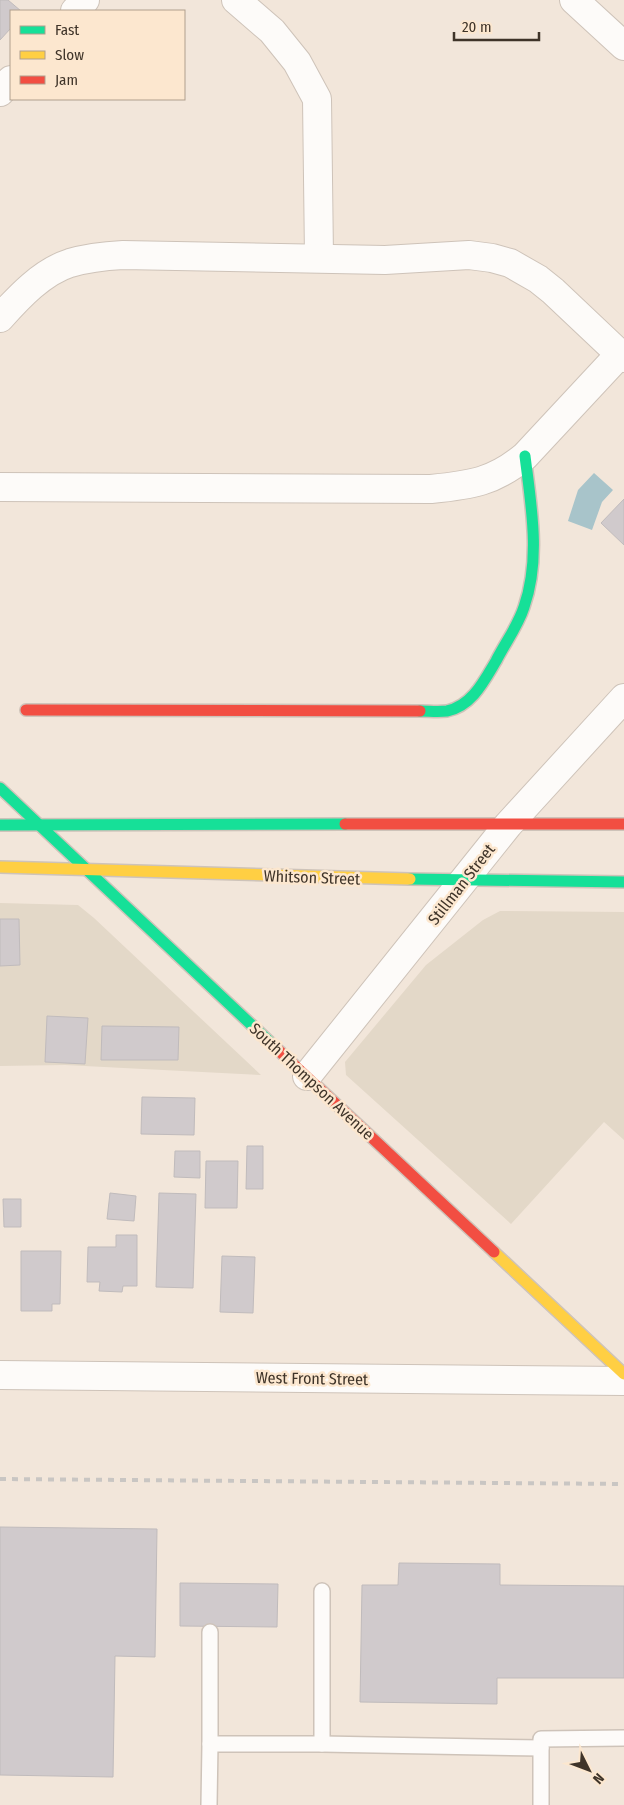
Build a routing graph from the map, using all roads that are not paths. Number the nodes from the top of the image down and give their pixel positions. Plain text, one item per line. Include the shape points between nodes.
1 (236, 0) edge
2 (574, 0) edge
3 (624, 46) edge
4 (10, 81) edge
5 (0, 92) edge
6 (319, 258) junction
7 (0, 318) edge
8 (622, 356) edge
9 (525, 456) junction
10 (0, 486) edge
11 (624, 698) edge
12 (26, 710) dead end
13 (0, 788) edge
14 (624, 824) edge
15 (0, 825) edge
16 (508, 825) junction
17 (41, 826) junction
18 (0, 867) edge
19 (87, 869) junction
20 (463, 881) junction
21 (624, 882) edge
22 (307, 1076) junction
23 (624, 1374) edge
24 (0, 1375) edge
25 (624, 1381) edge
26 (322, 1591) dead end
27 (210, 1632) dead end
28 (624, 1738) edge
29 (210, 1744) junction
30 (322, 1744) junction
31 (541, 1748) junction
32 (209, 1805) edge
33 (541, 1805) edge

1 - 6 street via 272,31 297,62 317,99
2 - 3 street
4 - 5 street
6 - 7 street via 123,255 91,258 68,264 46,276
6 - 8 street via 385,260 469,255 510,263 553,291
8 - 9 street
9 - 10 street via 509,469 478,483 431,489
9 - 12 street via 532,507 529,592 524,608 484,682 454,709
11 - 16 street, Stillman Street
13 - 17 street, South Thompson Avenue
14 - 16 street
15 - 17 street
16 - 17 street
16 - 20 street, Stillman Street
17 - 19 street, South Thompson Avenue
18 - 19 street, Whitson Street
19 - 20 street, Whitson Street
19 - 22 street, South Thompson Avenue
20 - 21 street, Whitson Street
20 - 22 street, Stillman Street
22 - 23 street, South Thompson Avenue
24 - 25 street, West Front Street
26 - 30 lane
27 - 29 lane
28 - 31 lane via 541,1739
29 - 30 lane
29 - 32 lane
30 - 31 lane
31 - 33 lane

